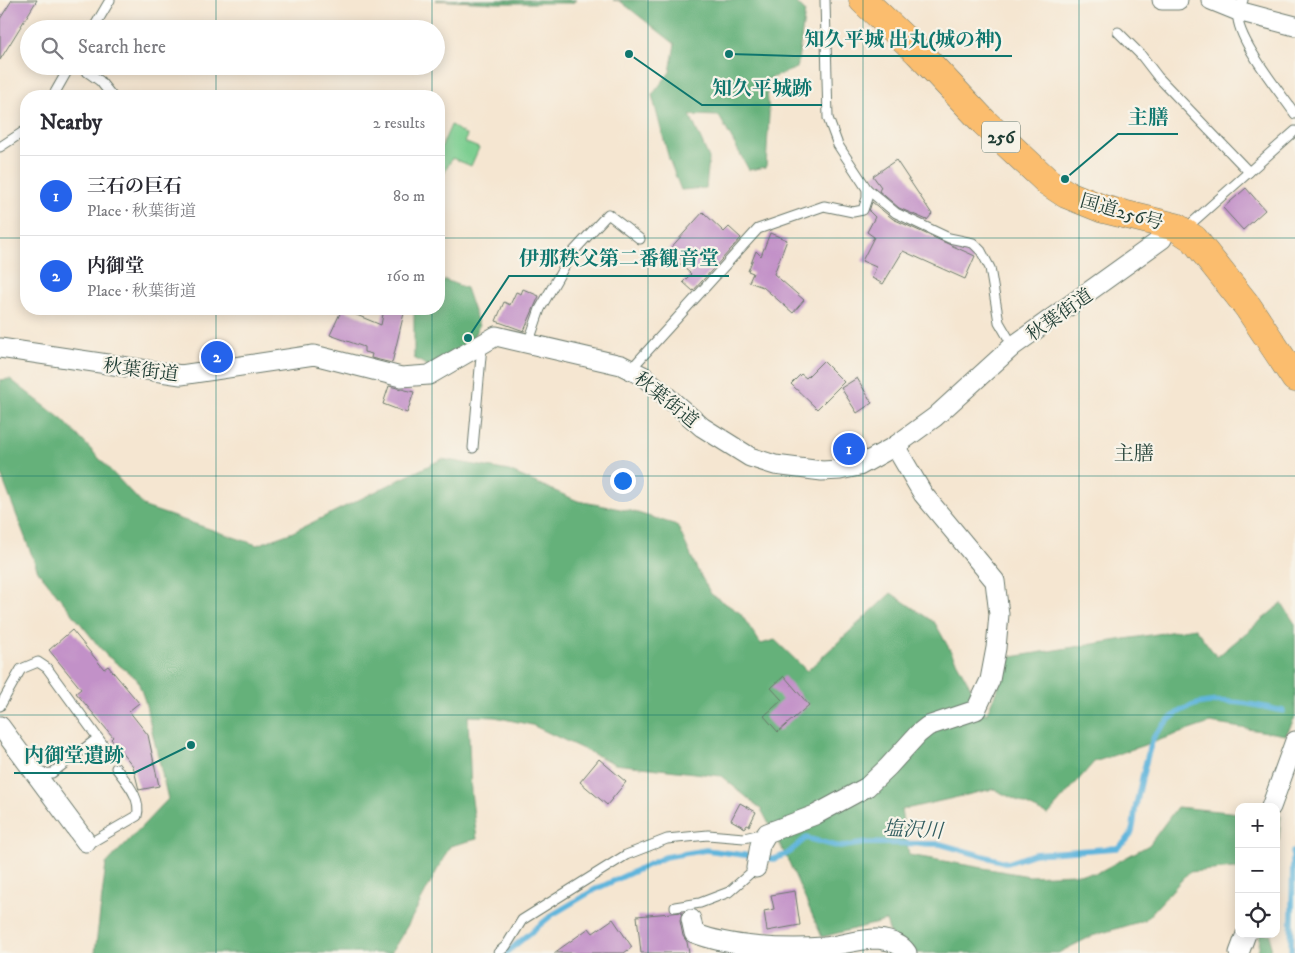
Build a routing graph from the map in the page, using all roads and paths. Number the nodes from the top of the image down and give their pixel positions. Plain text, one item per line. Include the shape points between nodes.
1 (110, 0) edge
2 (825, 0) edge
3 (863, 0) edge
4 (1162, 0) edge
5 (1178, 0) edge
6 (1211, 0) edge
7 (1240, 5) edge
8 (98, 20) edge
9 (1295, 26) edge
10 (1118, 32) dead end
11 (65, 75) edge
12 (92, 75) edge
13 (56, 90) edge
14 (107, 90) edge
15 (1295, 114) edge
16 (1295, 131) edge
17 (20, 134) edge
18 (0, 147) edge
19 (1249, 172) junction
20 (867, 189) junction
21 (1176, 228) junction
22 (640, 239) dead end
23 (482, 344) junction
24 (528, 344) junction
25 (1013, 346) junction
26 (0, 348) edge
27 (631, 369) junction
28 (1295, 378) edge
29 (896, 446) junction
30 (474, 448) dead end
31 (0, 706) edge
32 (0, 726) edge
33 (98, 738) junction
34 (1295, 741) edge
35 (106, 749) dead end
36 (116, 768) dead end
37 (36, 774) junction
38 (1272, 803) edge
39 (763, 839) junction
40 (86, 842) joint
41 (756, 868) joint
42 (675, 907) dead end
43 (691, 918) dead end
44 (1245, 938) edge
45 (498, 953) edge
46 (907, 953) edge
47 (1239, 953) edge

1 - 8 lane
2 - 20 lane via 828,118 838,146
3 - 21 highway, 国道256号 / 256 via 1048,182 1066,194 1103,209
4 - 5 street
6 - 7 street
7 - 9 street
7 - 15 lane via 1238,24 1245,41
10 - 19 lane
11 - 13 lane
12 - 14 lane
16 - 19 lane, 秋葉街道
17 - 18 lane
19 - 21 lane, 秋葉街道
20 - 25 lane via 896,214 949,238 973,243 981,251 990,268 999,322
20 - 27 lane via 868,198 863,210 852,212 824,206 758,229
21 - 25 street, 秋葉街道
21 - 28 highway, 国道256号 / 256 via 1200,245 1248,307
22 - 24 lane via 608,214 572,252 540,309
23 - 24 street, 秋葉街道 via 496,336
23 - 26 street, 秋葉街道 via 429,375 402,377 314,355 181,376
23 - 30 lane
24 - 27 street, 秋葉街道 via 621,364
25 - 29 street, 秋葉街道 via 935,417
27 - 29 street, 秋葉街道 via 702,427 750,457 775,465 840,470 859,466
29 - 39 street via 923,494 995,581 999,614 990,680 976,710 928,726 867,787
31 - 33 lane via 21,668 38,662 47,668
32 - 37 street
33 - 35 lane
33 - 37 lane via 52,773
34 - 38 street
36 - 40 lane via 137,799 139,808 136,816 92,842
37 - 40 street
39 - 41 street
39 - 45 lane via 708,836 667,839 626,855 522,920
41 - 42 lane via 729,892 700,903
43 - 46 street via 694,932 743,945 822,947 876,939 893,941
44 - 47 street

